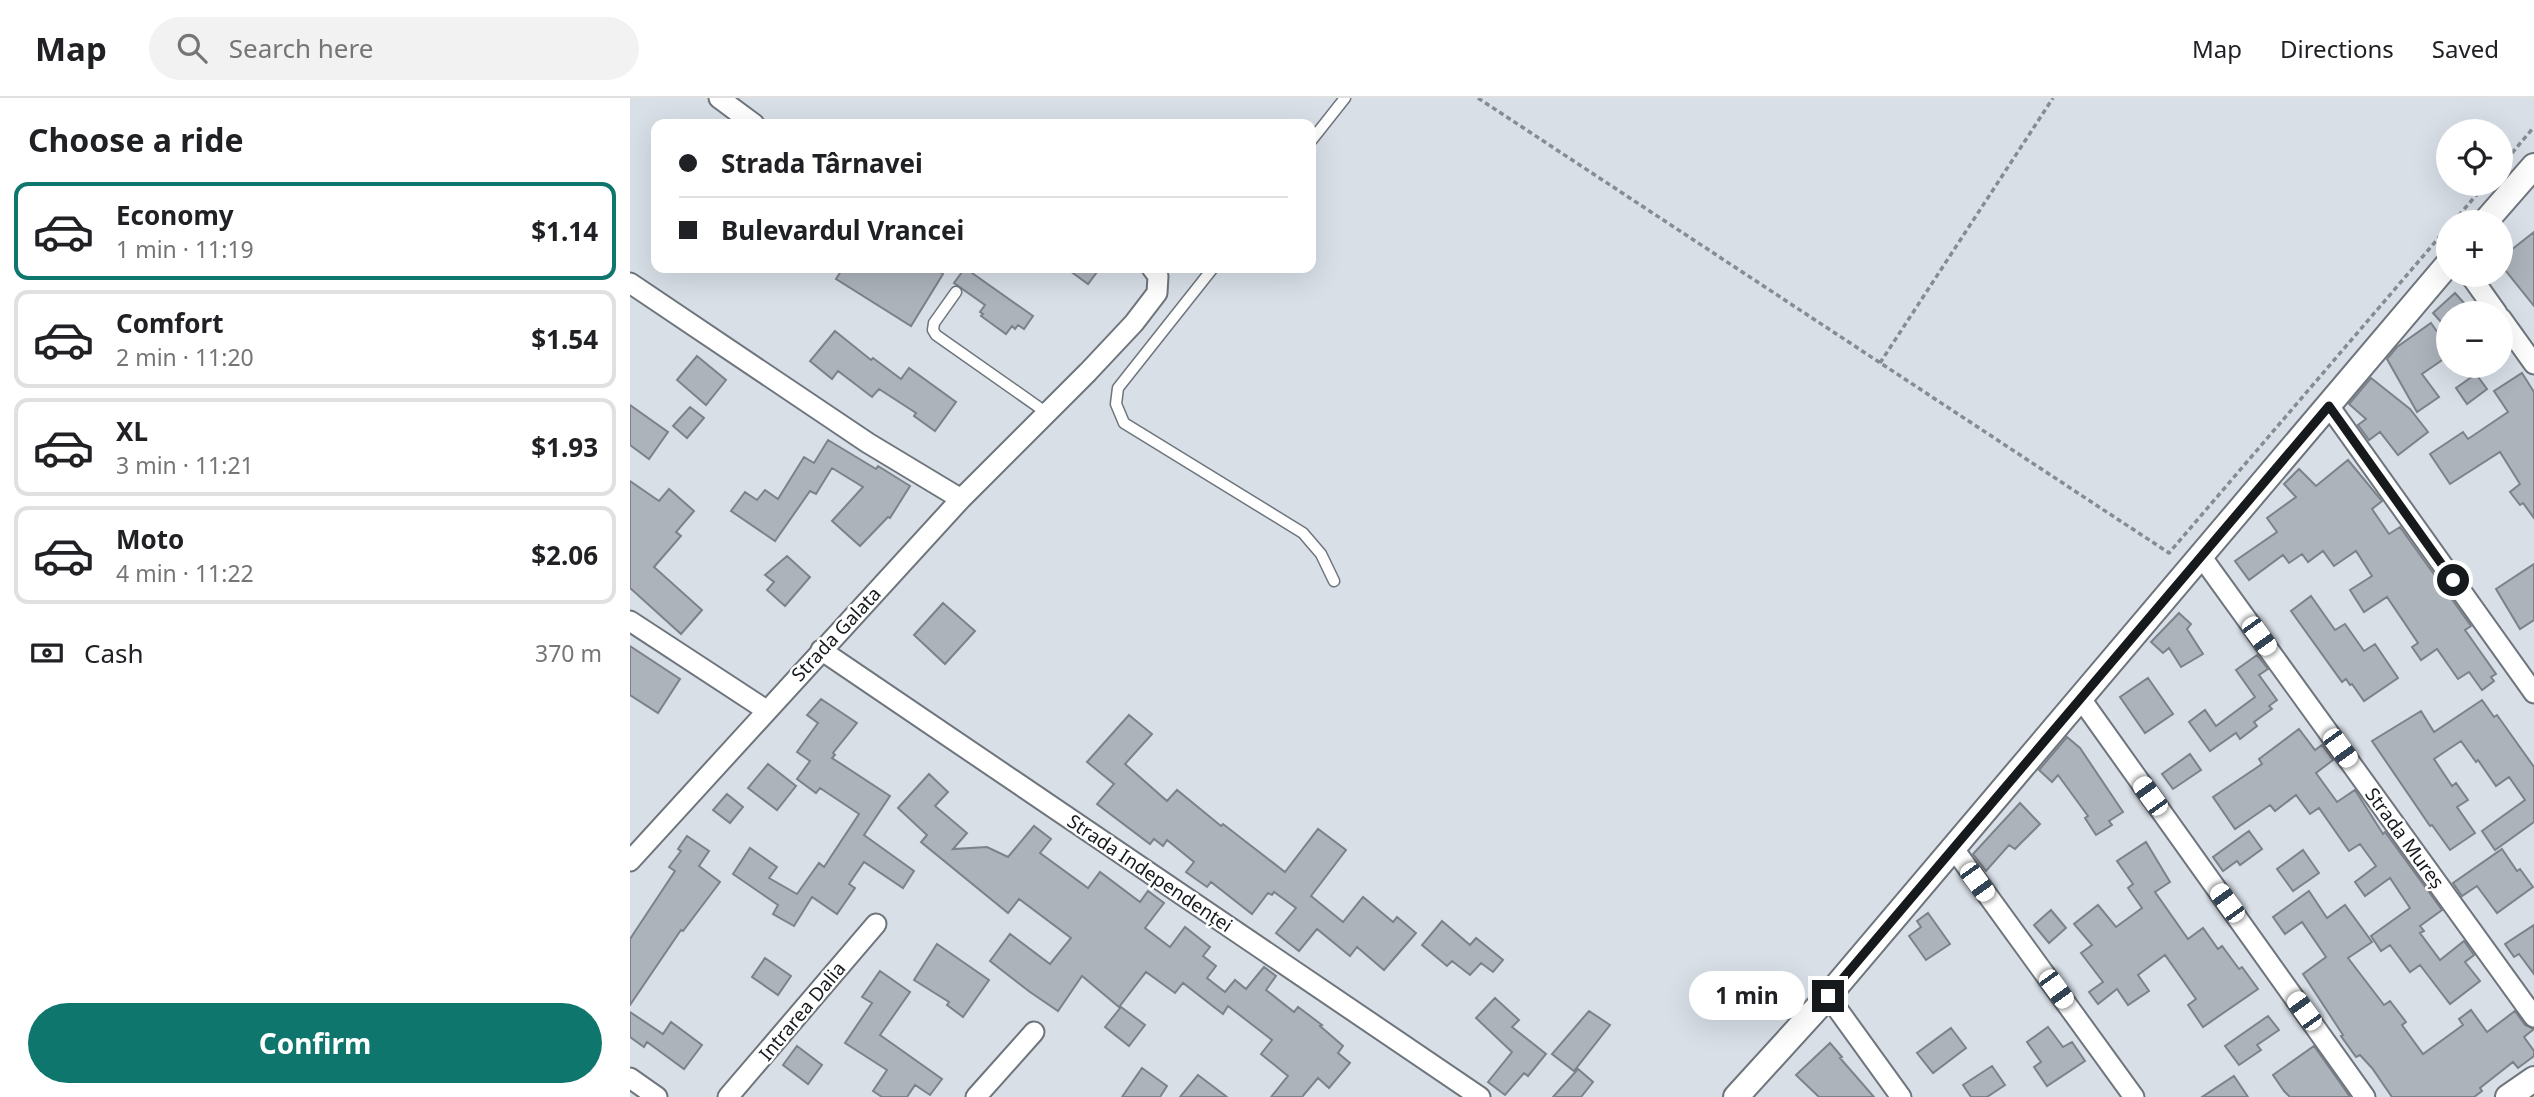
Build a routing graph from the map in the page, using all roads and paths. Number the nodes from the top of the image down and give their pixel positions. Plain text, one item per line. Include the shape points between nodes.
1 (719, 98) edge
2 (1345, 98) edge
3 (1478, 98) edge
4 (2053, 98) edge
5 (747, 119) edge
6 (2534, 128) edge
7 (1316, 135) edge
8 (2513, 152) edge
9 (2534, 166) edge
10 (2476, 196) edge
11 (2463, 210) edge
12 (2496, 210) edge
13 (2436, 241) edge
14 (1156, 273) edge
15 (1209, 273) edge
16 (2436, 278) edge
17 (630, 283) edge
18 (956, 292) dead end
19 (2513, 335) edge
20 (1880, 363) junction
21 (2534, 364) edge
22 (2329, 406) junction
23 (1047, 413) junction
24 (961, 499) junction
25 (2202, 556) junction
26 (1334, 581) dead end
27 (630, 621) edge
28 (821, 650) junction
29 (2534, 693) edge
30 (2081, 699) junction
31 (766, 710) junction
32 (1954, 849) junction
33 (630, 861) edge
34 (876, 924) dead end
35 (1828, 996) junction
36 (2534, 1017) edge
37 (1034, 1032) dead end
38 (630, 1078) edge
39 (2534, 1079) edge
40 (657, 1097) edge
41 (728, 1097) edge
42 (976, 1097) edge
43 (1480, 1097) edge
44 (1736, 1097) edge
45 (1901, 1097) edge
46 (2134, 1097) edge
47 (2365, 1097) edge
48 (2508, 1097) edge

1 - 5 street
2 - 7 lane
3 - 20 path
4 - 20 path
6 - 8 path
9 - 12 street
10 - 11 path
13 - 20 path via 2169,553
14 - 23 street, Strada Galata via 1157,293 1149,306
15 - 26 lane via 1118,388 1116,404 1124,423 1303,533 1321,554
16 - 22 street
17 - 24 street
18 - 23 lane via 934,323 936,335
19 - 21 street
22 - 25 street
22 - 29 street
23 - 24 street, Strada Galata
24 - 28 street, Strada Galata
25 - 30 street
25 - 36 street, Strada Mureș
27 - 31 street
28 - 31 street, Strada Galata
28 - 43 street, Strada Independenței
30 - 32 street
30 - 47 street
31 - 33 street, Strada Galata
32 - 35 street
32 - 46 street
34 - 41 street, Intrarea Dalia
35 - 44 street
35 - 45 street
37 - 42 street
38 - 40 street
39 - 48 street

